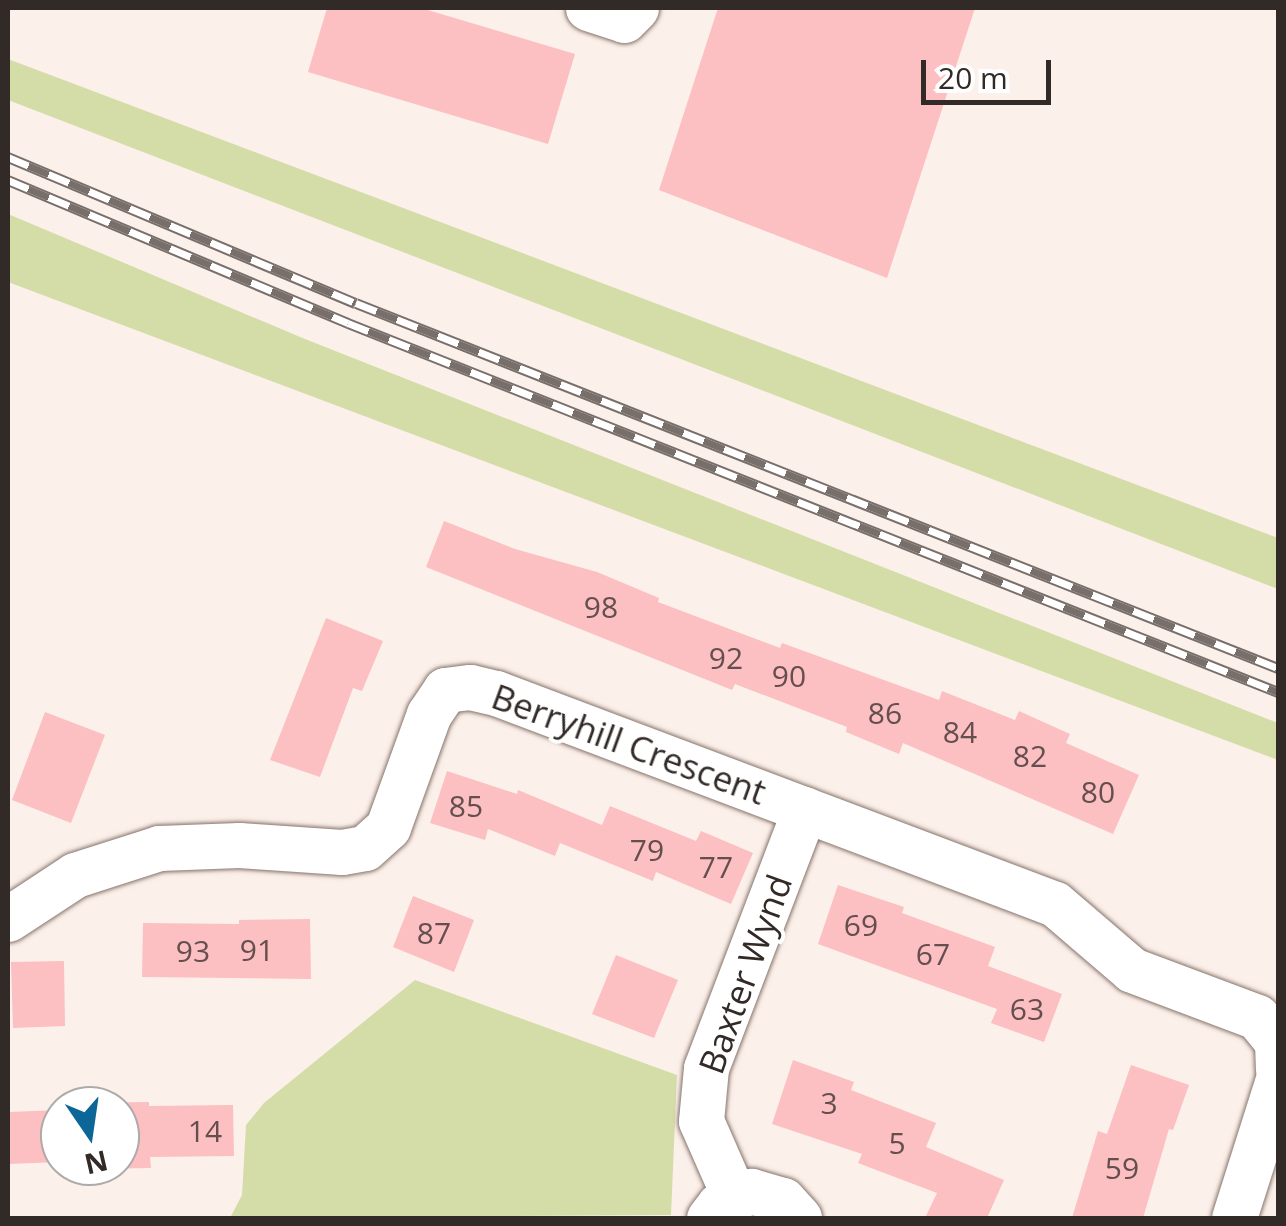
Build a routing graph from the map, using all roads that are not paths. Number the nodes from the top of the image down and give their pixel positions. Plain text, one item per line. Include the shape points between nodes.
1 (588, 8) edge
2 (636, 8) edge
3 (805, 809) junction
4 (8, 919) edge
5 (1278, 1070) edge
6 (1278, 1079) edge
7 (722, 1207) edge
8 (799, 1218) edge
9 (1234, 1218) edge

1 - 2 street via 624,20
3 - 4 street, Berryhill Crescent via 470,687 445,690 429,714 388,827 365,848 159,848 75,875
3 - 5 street, Berryhill Crescent via 1055,904 1132,970 1258,1017 1277,1042
3 - 7 street, Baxter Wynd via 706,1068 701,1121
6 - 9 street
7 - 8 street, Baxter Wynd via 768,1194

